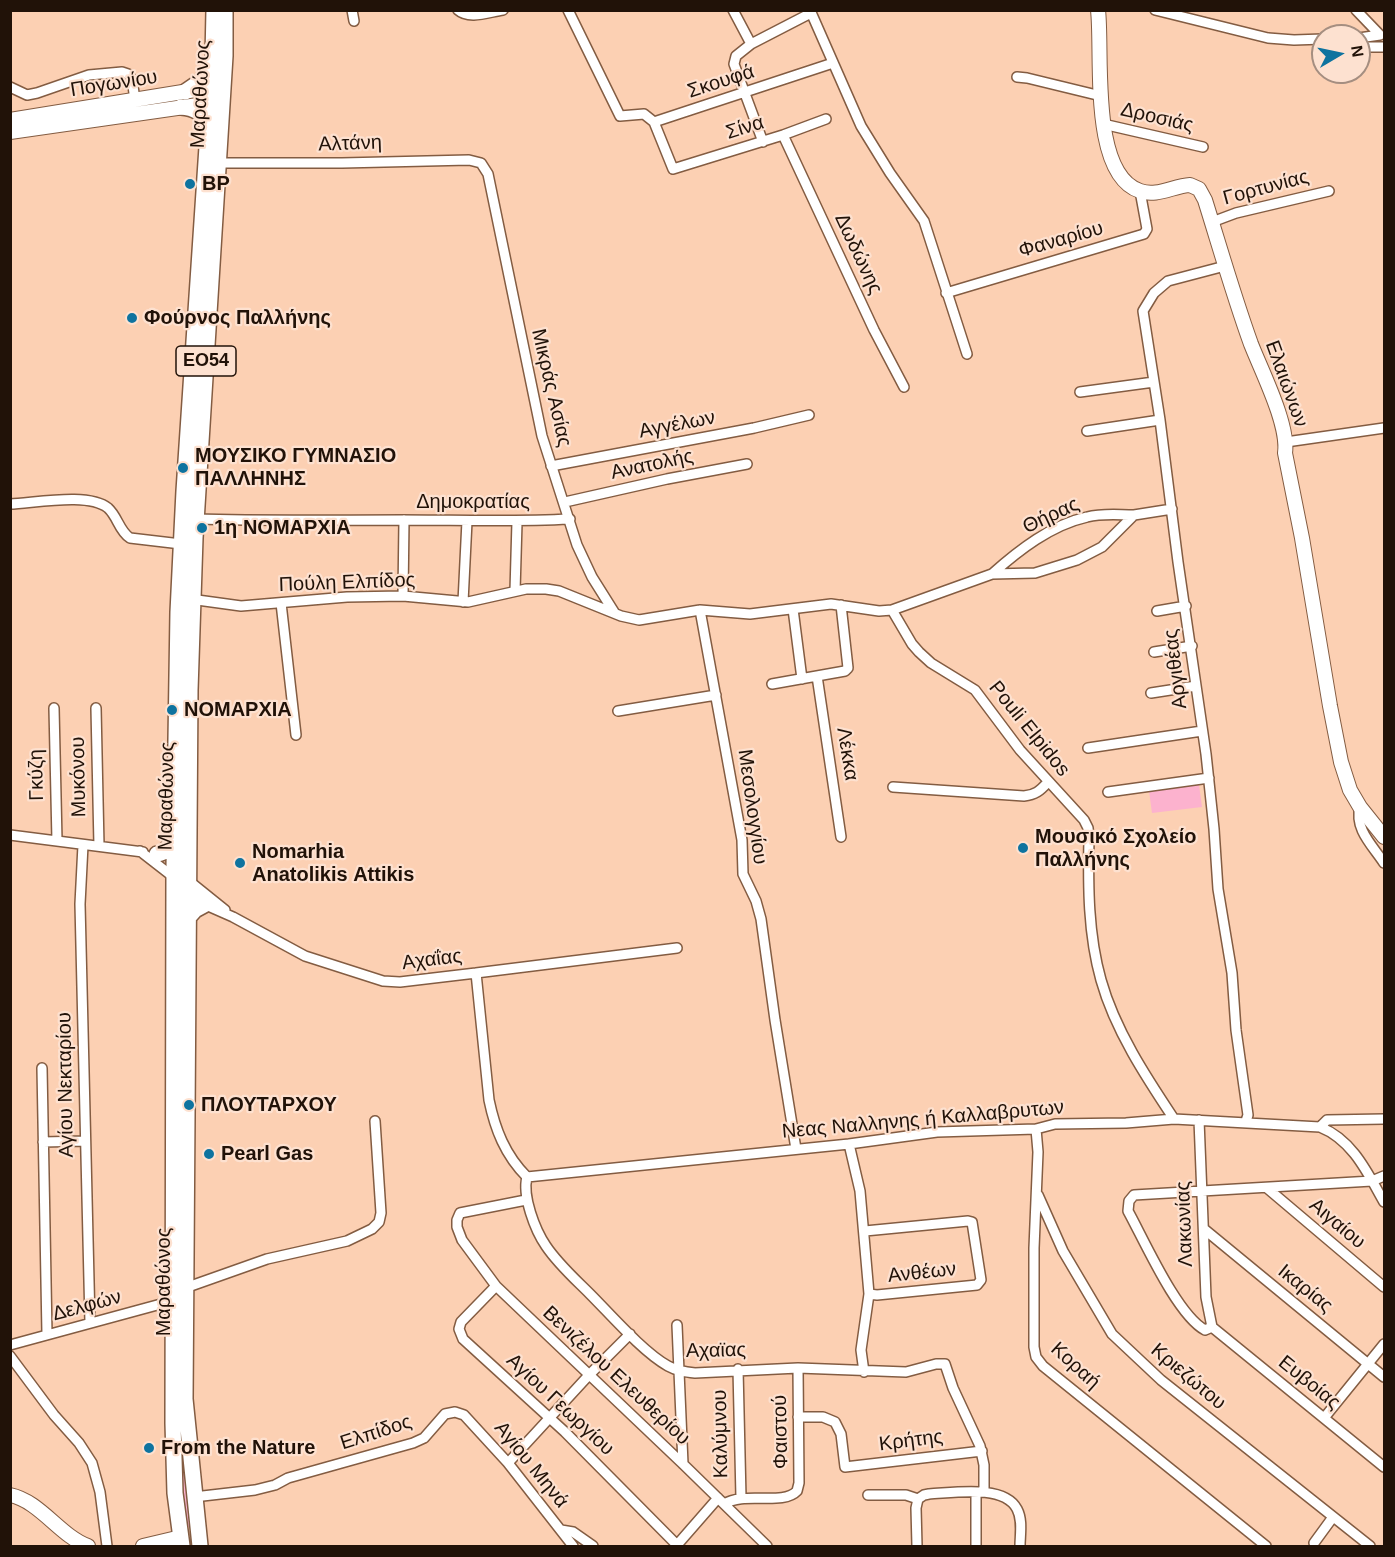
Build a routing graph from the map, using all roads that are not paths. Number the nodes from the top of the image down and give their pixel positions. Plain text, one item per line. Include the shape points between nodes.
1 (214, 10) edge
2 (225, 10) edge
3 (352, 10) edge
4 (458, 10) edge
5 (503, 10) edge
6 (568, 10) edge
7 (733, 10) edge
8 (1098, 10) edge
9 (1155, 10) edge
10 (1356, 10) edge
11 (810, 12) edge
12 (354, 21) dead end
13 (1369, 24) edge
14 (1371, 26) edge
15 (1371, 36) edge
16 (1311, 39) edge
17 (751, 44) junction
18 (213, 57) junction
19 (833, 63) junction
20 (1017, 77) dead end
21 (10, 87) edge
22 (746, 94) junction
23 (217, 95) junction
24 (1101, 96) junction
25 (183, 99) junction
26 (135, 100) junction
27 (826, 119) dead end
28 (10, 120) edge
29 (654, 122) junction
30 (1103, 124) junction
31 (208, 128) junction
32 (10, 132) edge
33 (783, 135) junction
34 (763, 142) junction
35 (1203, 147) dead end
36 (219, 163) junction
37 (481, 163) joint
38 (1140, 191) junction
39 (1329, 191) dead end
40 (1212, 222) junction
41 (1225, 266) junction
42 (946, 293) junction
43 (967, 354) dead end
44 (1154, 382) junction
45 (904, 387) dead end
46 (1080, 392) dead end
47 (809, 415) dead end
48 (1160, 420) junction
49 (1384, 428) edge
50 (1087, 431) dead end
51 (1286, 442) junction
52 (747, 464) dead end
53 (551, 466) junction
54 (565, 502) junction
55 (10, 504) edge
56 (1172, 509) junction
57 (1134, 515) junction
58 (196, 519) junction
59 (570, 519) junction
60 (404, 520) junction
61 (467, 521) junction
62 (517, 522) junction
63 (181, 544) junction
64 (992, 574) junction
65 (515, 591) junction
66 (403, 596) junction
67 (186, 598) junction
68 (463, 602) junction
69 (280, 603) junction
70 (841, 605) junction
71 (1186, 606) junction
72 (793, 609) junction
73 (700, 610) junction
74 (892, 610) junction
75 (1157, 611) dead end
76 (614, 612) junction
77 (1192, 646) junction
78 (1154, 652) dead end
79 (817, 676) junction
80 (802, 678) junction
81 (772, 684) dead end
82 (1196, 686) junction
83 (1151, 693) dead end
84 (716, 694) junction
85 (54, 708) dead end
86 (96, 708) dead end
87 (618, 711) dead end
88 (1202, 731) junction
89 (296, 735) dead end
90 (1088, 748) dead end
91 (1209, 778) junction
92 (1047, 782) junction
93 (893, 787) dead end
94 (1108, 792) dead end
95 (1359, 807) junction
96 (10, 835) edge
97 (174, 836) junction
98 (841, 837) dead end
99 (1384, 837) edge
100 (57, 841) junction
101 (83, 845) junction
102 (99, 846) junction
103 (140, 851) junction
104 (157, 854) junction
105 (1384, 863) edge
106 (181, 879) junction
107 (206, 904) junction
108 (233, 917) junction
109 (187, 919) junction
110 (677, 948) dead end
111 (476, 973) junction
112 (42, 1068) dead end
113 (1174, 1119) junction
114 (1384, 1119) edge
115 (1199, 1120) junction
116 (375, 1121) dead end
117 (1246, 1121) junction
118 (1320, 1127) junction
119 (1036, 1129) junction
120 (86, 1141) junction
121 (43, 1142) junction
122 (849, 1144) junction
123 (796, 1149) junction
124 (524, 1174) junction
125 (1384, 1176) edge
126 (1372, 1180) junction
127 (1267, 1188) junction
128 (1036, 1190) junction
129 (1202, 1191) junction
130 (526, 1200) junction
131 (1384, 1202) edge
132 (1204, 1229) junction
133 (865, 1231) junction
134 (496, 1286) junction
135 (1384, 1287) edge
136 (185, 1288) junction
137 (869, 1294) junction
138 (172, 1301) junction
139 (90, 1323) junction
140 (677, 1325) dead end
141 (1212, 1327) junction
142 (630, 1334) junction
143 (47, 1335) junction
144 (1384, 1344) edge
145 (10, 1345) edge
146 (10, 1356) edge
147 (1369, 1365) junction
148 (798, 1368) junction
149 (738, 1369) junction
150 (680, 1371) junction
151 (864, 1372) junction
152 (589, 1375) junction
153 (1384, 1377) edge
154 (455, 1412) joint
155 (798, 1417) junction
156 (549, 1419) junction
157 (1324, 1419) junction
158 (982, 1451) junction
159 (508, 1463) junction
160 (683, 1464) junction
161 (1384, 1467) edge
162 (980, 1492) junction
163 (10, 1495) edge
164 (868, 1495) dead end
165 (195, 1497) junction
166 (741, 1498) junction
167 (918, 1499) junction
168 (721, 1501) junction
169 (1333, 1517) junction
170 (561, 1530) junction
171 (1314, 1543) dead end
172 (189, 1544) edge
173 (88, 1546) edge
174 (107, 1546) edge
175 (142, 1546) edge
176 (153, 1546) edge
177 (165, 1546) edge
178 (573, 1546) edge
179 (593, 1546) edge
180 (678, 1546) edge
181 (767, 1546) edge
182 (917, 1546) edge
183 (976, 1546) edge
184 (1020, 1546) edge
185 (1266, 1546) edge
186 (1370, 1546) edge

1 - 18 main road, Μαραθώνος / ΕΟ54
2 - 23 main road, Μαραθώνος / ΕΟ54
3 - 12 street
4 - 5 street via 470,16
6 - 29 street via 620,116 644,114
7 - 17 street
8 - 24 main road
9 - 16 street via 1268,38
10 - 13 street
11 - 17 street
11 - 19 street
14 - 15 street via 1380,35
17 - 22 street via 736,56 734,64
18 - 23 main road, Μαραθώνος / ΕΟ54
18 - 25 main road via 204,78
19 - 22 street, Σκουφά
19 - 42 street via 861,126 924,221
20 - 24 street
21 - 26 street via 27,95 89,75 122,72 132,80
22 - 29 street, Σκουφά
22 - 34 street
23 - 25 main road, Πογωνίου
23 - 31 main road, Μαραθώνος / ΕΟ54
23 - 36 main road, Μαραθώνος / ΕΟ54
24 - 30 main road
25 - 26 main road, Πογωνίου
25 - 31 main road via 204,117
25 - 32 main road, Πογωνίου
26 - 28 main road, Πογωνίου
27 - 33 street, Σίνα
29 - 34 street, Σίνα via 673,169
30 - 35 street, Δροσιάς
30 - 38 main road via 1115,166
31 - 63 main road, Μαραθώνος / ΕΟ54
33 - 34 street, Σίνα
33 - 45 street, Δωδώνης
36 - 37 street, Αλτάνη
36 - 58 main road, Μαραθώνος / ΕΟ54
37 - 53 street, Μικράς Ασίας via 488,174
38 - 40 main road, Ελαιώνων via 1193,185 1203,195
38 - 42 street, Φαναρίου via 1147,230 1144,234
39 - 40 street, Γορτυνίας
40 - 41 main road, Ελαιώνων
41 - 44 street, Αργιθέας via 1168,281 1146,303 1144,314
41 - 51 main road, Ελαιώνων
42 - 43 street
44 - 46 street
44 - 48 street, Αργιθέας
47 - 53 street, Αγγέλων
48 - 50 street
48 - 56 street, Αργιθέας
49 - 51 street
51 - 95 main road, Ελαιώνων via 1334,730 1344,772
52 - 54 street, Ανατολής
53 - 54 street, Μικράς Ασίας
54 - 59 street, Μικράς Ασίας
55 - 63 street via 91,500 107,508 130,538
56 - 57 street, Θήρας
56 - 71 street, Αργιθέας
57 - 64 street, Θήρας via 1085,517 1053,531
57 - 64 street, Θήρας via 1102,547 1077,560 1035,573
58 - 60 street, Δημοκρατίας
58 - 67 main road, Μαραθώνος / ΕΟ54
59 - 62 street, Δημοκρατίας
59 - 76 street, Μικράς Ασίας via 584,561
60 - 61 street, Δημοκρατίας
60 - 66 street
61 - 62 street, Δημοκρατίας
61 - 68 street
62 - 65 street
63 - 67 main road, Μαραθώνος / ΕΟ54
64 - 74 street, Θήρας
65 - 68 street, Πούλη Ελπίδος
65 - 76 street via 553,590
66 - 68 street, Πούλη Ελπίδος
66 - 69 street, Πούλη Ελπίδος
67 - 69 street, Πούλη Ελπίδος via 241,606
67 - 97 main road, Μαραθώνος / ΕΟ54
67 - 106 main road, Μαραθώνος / ΕΟ54
69 - 89 street
70 - 72 street
70 - 74 street
70 - 79 street via 849,666 845,671
71 - 75 street
71 - 77 street, Αργιθέας
72 - 73 street via 750,615
72 - 80 street
73 - 76 street via 639,620
73 - 84 street, Μεσολογγίου
74 - 92 street, Pouli Elpidos via 912,644 931,663 966,683 981,697
77 - 78 street
77 - 82 street, Αργιθέας
79 - 80 street
79 - 98 street, Λέκκα
80 - 81 street
82 - 83 street
82 - 88 street, Αργιθέας
84 - 87 street
84 - 123 street, Μεσολογγίου via 742,840 743,874 761,920
85 - 100 street, Γκύζη
86 - 102 street, Μυκόνου
88 - 90 street
88 - 91 street, Αργιθέας
91 - 94 street
91 - 117 street, Αργιθέας via 1218,890 1232,973
92 - 93 street via 1034,795 1024,796
92 - 113 street, Pouli Elpidos via 1088,828 1091,928 1101,979 1121,1029
95 - 99 main road, Ελαιώνων
95 - 105 street via 1359,826
96 - 100 street
97 - 104 main road via 167,849
97 - 106 main road, Μαραθώνος / ΕΟ54
100 - 101 street
101 - 102 street
101 - 120 street, Αγίου Νεκταρίου via 80,904
102 - 103 street
103 - 104 street
103 - 106 street
104 - 106 street
106 - 107 street, Αχαΐας
106 - 108 street, Αχαΐας
106 - 109 main road, Μαραθώνος / ΕΟ54
106 - 138 main road, Μαραθώνος / ΕΟ54
107 - 108 street, Αχαΐας
107 - 109 main road
108 - 111 street, Αχαΐας via 316,961 383,981
109 - 136 main road, Μαραθώνος / ΕΟ54
110 - 111 street
111 - 124 street, Αχαΐας via 493,1119 499,1138
112 - 121 street
113 - 115 street, Νεας Nαλληνης ή Καλλαβρυτων
113 - 119 street, Νεας Nαλληνης ή Καλλαβρυτων via 1055,1124
114 - 118 street via 1327,1120
115 - 117 street, Νεας Nαλληνης ή Καλλαβρυτων
115 - 129 street, Λακωνίας
116 - 136 street via 381,1215 372,1229 347,1241 267,1259
117 - 118 street, Νεας Nαλληνης ή Καλλαβρυτων
118 - 126 street, Νεας Nαλληνης ή Καλλαβρυτων via 1334,1133 1352,1150
119 - 122 street, Νεας Nαλληνης ή Καλλαβρυτων via 938,1132
119 - 128 street, Κοραή
120 - 121 street
120 - 139 street, Αγίου Νεκταρίου
121 - 143 street
122 - 123 street, Νεας Nαλληνης ή Καλλαβρυτων
122 - 133 street, Ανθέων
123 - 124 street, Νεας Nαλληνης ή Καλλαβρυτων
124 - 130 street, Αχαϊας
125 - 126 street
126 - 127 street
126 - 131 street, Νεας Nαλληνης ή Καλλαβρυτων
127 - 129 street
127 - 135 street, Αιγαίου
128 - 169 street, Κριεζώτου via 1056,1238 1113,1334 1161,1380
128 - 185 street, Κοραή via 1036,1358
129 - 132 street, Λακωνίας
129 - 141 street, Ευβοίας via 1134,1196 1128,1211 1194,1324 1205,1330
130 - 134 street, Βενιζέλου Ελευθερίου via 465,1211 457,1220 462,1240
130 - 142 street, Αχαϊας via 551,1253
132 - 141 street, Λακωνίας via 1206,1297
132 - 147 street, Ικαρίας
133 - 137 street, Ανθέων
133 - 137 street, Ανθέων via 972,1222 981,1280 977,1285
134 - 152 street, Βενιζέλου Ελευθερίου
134 - 156 street, Αγίου Γεωργίου via 463,1318 461,1335
136 - 165 main road, Μαραθώνος / ΕΟ54 via 184,1399
137 - 151 street via 861,1350
138 - 139 street, Δελφών
138 - 172 main road, Μαραθώνος / ΕΟ54 via 173,1452
139 - 143 street, Δελφών
140 - 150 street, Καλύμνου
141 - 157 street, Ευβοίας
142 - 150 street, Αχαϊας via 662,1362
142 - 152 street
143 - 145 street, Δελφών
144 - 147 street
146 - 174 street via 92,1463
147 - 153 street, Ικαρίας
147 - 157 street
148 - 149 street, Αχαϊας
148 - 151 street, Αχαϊας
148 - 155 street, Φαιστού
149 - 150 street, Αχαϊας
149 - 166 street, Καλύμνου
150 - 160 street, Καλύμνου
151 - 158 street, Αχαϊας via 906,1372 945,1364
152 - 156 street
152 - 160 street, Βενιζέλου Ελευθερίου
154 - 159 street, Αγίου Μηνά via 467,1416
154 - 165 street, Ελπίδος via 443,1415 430,1432 413,1443 255,1490
155 - 158 street, Κρήτης via 823,1417 835,1422 841,1434 845,1467
155 - 166 street, Φαιστού via 798,1491 784,1497
156 - 159 street
156 - 180 street, Αγίου Γεωργίου
157 - 161 street, Ευβοίας
158 - 162 street
159 - 170 street, Αγίου Μηνά
160 - 168 street, Βενιζέλου Ελευθερίου
162 - 167 street via 924,1494
162 - 183 street
162 - 184 street via 1007,1498 1017,1509
163 - 173 main road via 28,1503 73,1539
164 - 167 street via 906,1495
165 - 172 main road, Μαραθώνος / ΕΟ54
166 - 168 street, Φαιστού
167 - 182 street
168 - 180 street, Φαιστού
168 - 181 street, Βενιζέλου Ελευθερίου
169 - 171 street
169 - 186 street, Κριεζώτου
170 - 178 street, Αγίου Μηνά
170 - 179 street via 573,1532
172 - 175 main road
172 - 177 main road
175 - 176 main road

